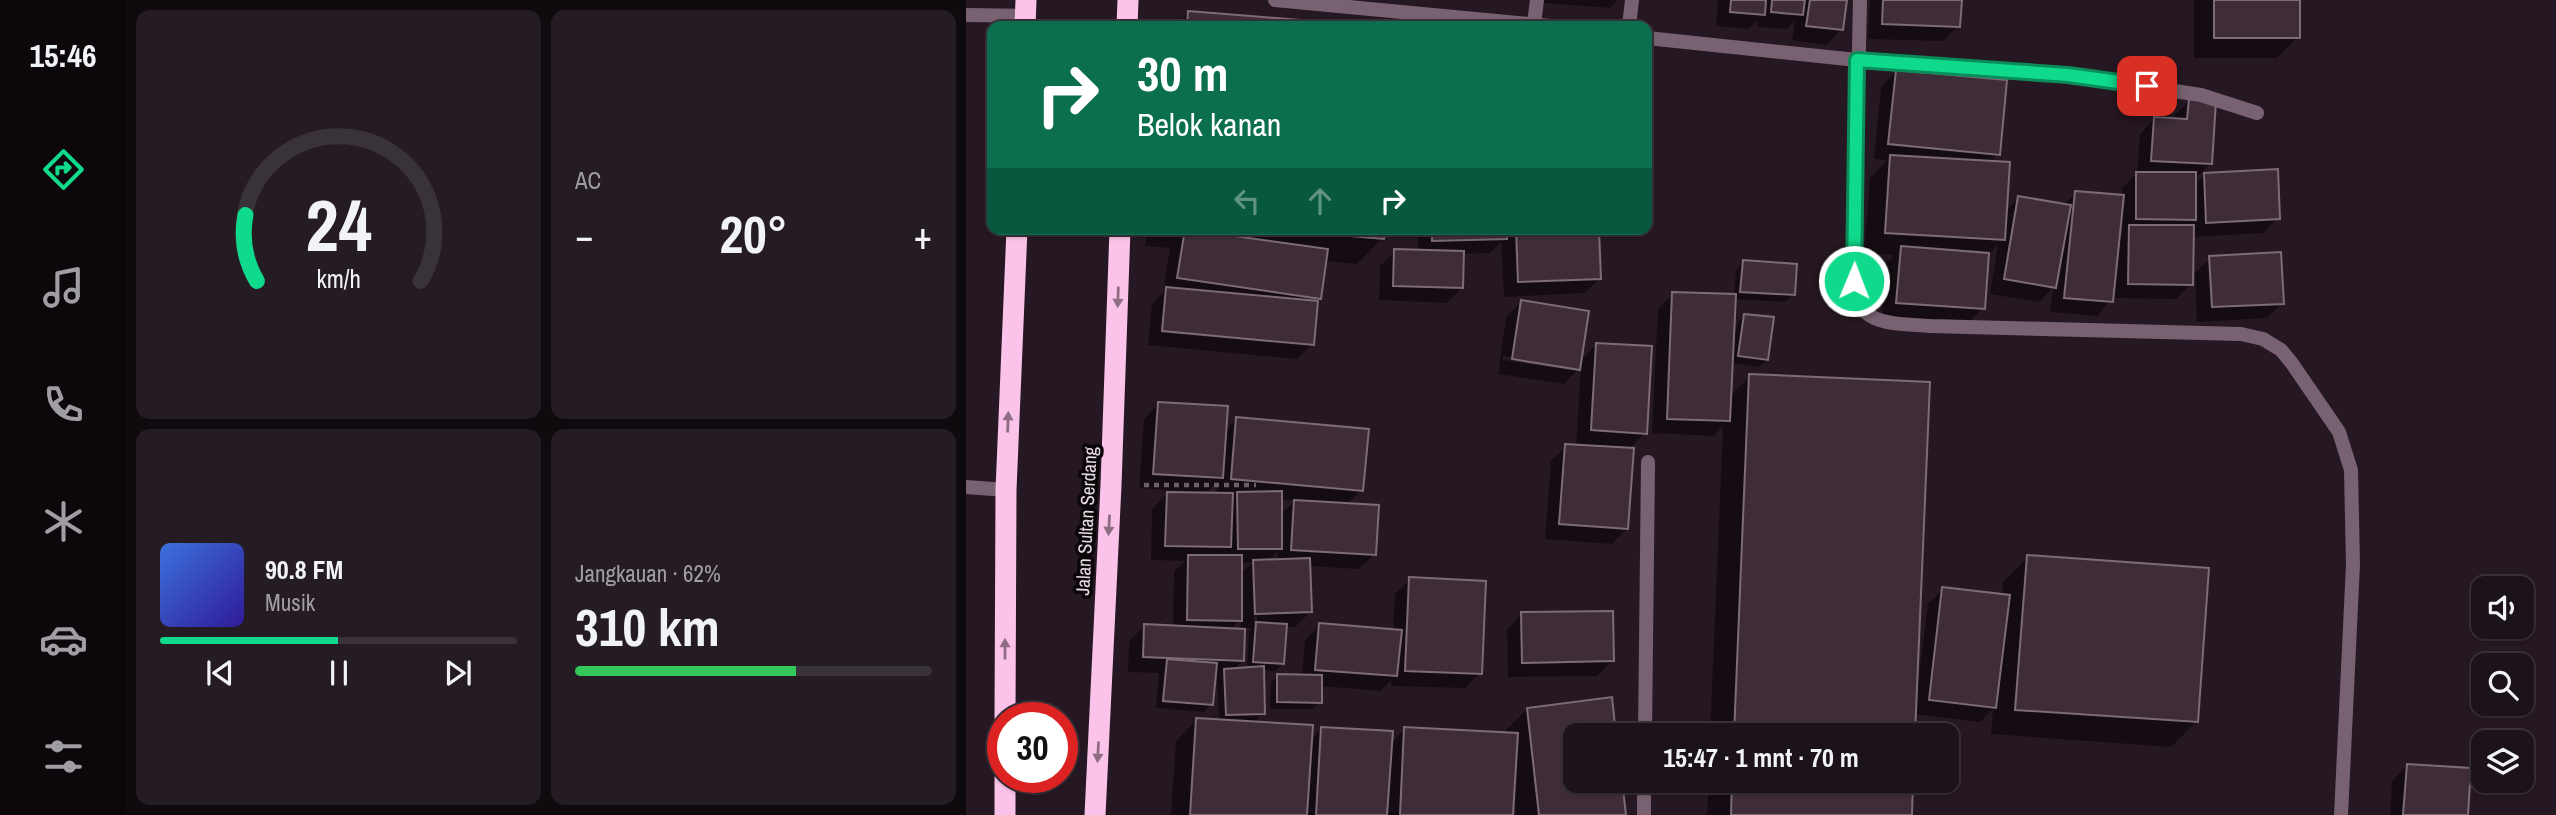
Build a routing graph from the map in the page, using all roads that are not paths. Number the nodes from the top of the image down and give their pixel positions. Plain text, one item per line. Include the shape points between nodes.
1 (1128, 0) edge
2 (1275, 0) edge
3 (1537, 0) edge
4 (1632, 0) edge
5 (1860, 0) edge
6 (1026, 14) edge
7 (966, 15) edge
8 (1127, 21) edge
9 (1502, 21) edge
10 (1534, 21) edge
11 (1630, 21) edge
12 (1652, 39) edge
13 (1857, 60) junction
14 (2257, 113) dead end
15 (1017, 235) edge
16 (1120, 235) edge
17 (1648, 462) dead end
18 (966, 487) edge
19 (1006, 490) junction
20 (1005, 702) edge
21 (1645, 723) edge
22 (1005, 793) edge
23 (1644, 793) edge
24 (1005, 815) edge
25 (1095, 815) edge
26 (1644, 815) edge
27 (2341, 815) edge

1 - 8 highway
2 - 9 street
3 - 10 street
4 - 11 street
5 - 13 street
6 - 7 street
12 - 13 street
13 - 14 street via 2081,77 2201,95
13 - 27 street via 1854,294 1860,309 1885,322 1930,326 2241,334 2263,339 2291,362 2339,432 2351,470 2353,564
19 -> 15 highway
16 -> 25 highway, Jalan Sultan Serdang
17 - 21 street
18 - 19 street
20 -> 19 highway
22 - 24 highway
23 - 26 street

